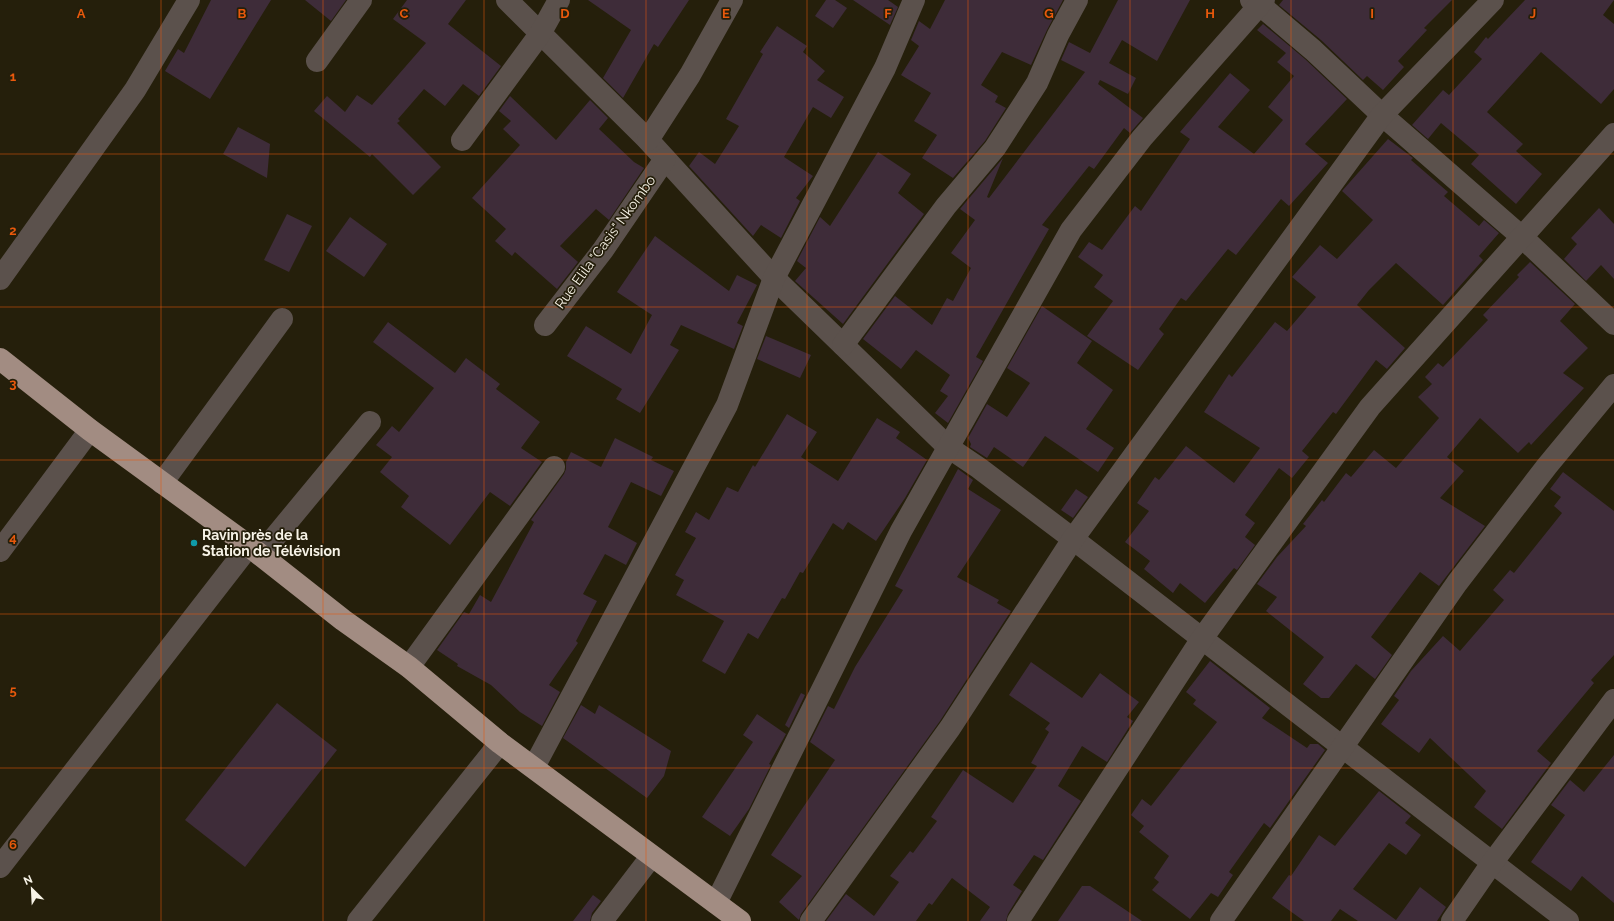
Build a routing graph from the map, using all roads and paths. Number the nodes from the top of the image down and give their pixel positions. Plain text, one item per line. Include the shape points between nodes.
1 (189, 0) edge
2 (361, 0) edge
3 (506, 0) edge
4 (559, 0) edge
5 (732, 0) edge
6 (914, 0) edge
7 (1076, 0) edge
8 (1493, 0) edge
9 (1258, 2) edge
10 (540, 34) junction
11 (317, 61) dead end
12 (1382, 115) junction
13 (1614, 134) edge
14 (462, 140) dead end
15 (648, 140) junction
16 (665, 159) junction
17 (1522, 236) junction
18 (774, 278) junction
19 (0, 279) edge
20 (282, 319) dead end
21 (1614, 324) edge
22 (545, 325) dead end
23 (843, 345) junction
24 (0, 359) edge
25 (1614, 385) edge
26 (370, 422) dead end
27 (90, 430) junction
28 (948, 447) junction
29 (554, 467) dead end
30 (162, 483) junction
31 (1073, 540) junction
32 (0, 551) edge
33 (254, 551) junction
34 (1202, 640) junction
35 (409, 667) junction
36 (1614, 700) edge
37 (500, 743) junction
38 (1342, 747) junction
39 (534, 766) junction
40 (651, 857) junction
41 (1492, 863) junction
42 (0, 867) edge
43 (716, 903) junction
44 (358, 921) edge
45 (602, 921) edge
46 (740, 921) edge
47 (811, 921) edge
48 (1018, 921) edge
49 (1221, 921) edge
50 (1452, 921) edge
51 (1568, 921) edge

1 - 19 street via 135,90
2 - 11 street
3 - 10 street
4 - 10 street
5 - 15 street via 690,75
6 - 18 street via 885,68
7 - 23 street via 1037,83 995,148 946,206
8 - 12 street
9 - 12 street
9 - 28 street via 1142,138 1071,230
10 - 14 street
10 - 15 street
12 - 17 street
12 - 31 street
13 - 17 street
15 - 16 street
16 - 18 street
16 - 22 street, Rue Elila "Casis" Nkombo via 603,250
17 - 21 street
17 - 34 street via 1370,407
18 - 23 street
18 - 39 street via 727,405
20 - 30 street
23 - 28 street
24 - 27 highway
25 - 38 street via 1547,466 1457,583
26 - 33 street
27 - 30 highway
27 - 32 street
28 - 31 street
28 - 43 street via 901,531
29 - 35 street
30 - 33 highway
31 - 34 street
31 - 47 street via 950,728
33 - 35 highway
33 - 42 street
34 - 38 street
34 - 48 street
35 - 37 highway
36 - 41 street
37 - 39 highway
37 - 44 street
38 - 41 street
38 - 49 street
39 - 40 highway
40 - 43 highway
40 - 45 street
41 - 50 street
41 - 51 street
43 - 46 highway

